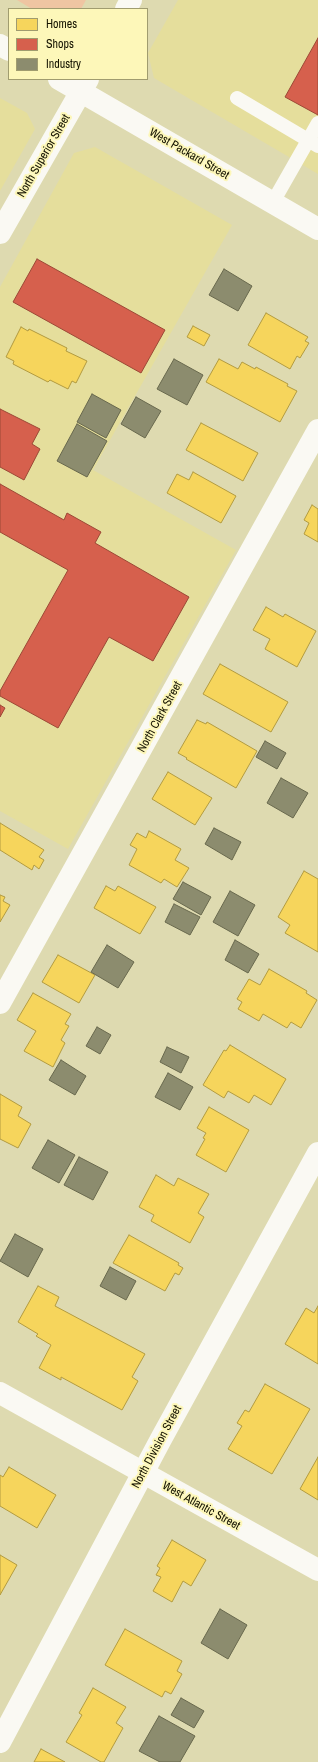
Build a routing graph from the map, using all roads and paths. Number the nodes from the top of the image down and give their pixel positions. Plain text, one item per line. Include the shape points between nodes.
1 (63, 80) edge
2 (84, 85) edge
3 (237, 98) dead end
4 (318, 123) edge
5 (313, 143) edge
6 (273, 202) junction
7 (318, 229) edge
8 (0, 233) edge
9 (318, 430) edge
10 (0, 1003) edge
11 (318, 1153) edge
12 (0, 1393) edge
13 (143, 1474) junction
14 (318, 1570) edge
15 (0, 1742) edge

1 - 2 street, West Packard Street
2 - 6 street, West Packard Street
2 - 8 street, North Superior Street
3 - 5 lane
4 - 5 lane
5 - 6 lane
6 - 7 street, West Packard Street
9 - 10 street, North Clark Street
11 - 13 street, North Division Street
12 - 13 street, West Atlantic Street
13 - 14 street, West Atlantic Street
13 - 15 street, North Division Street

